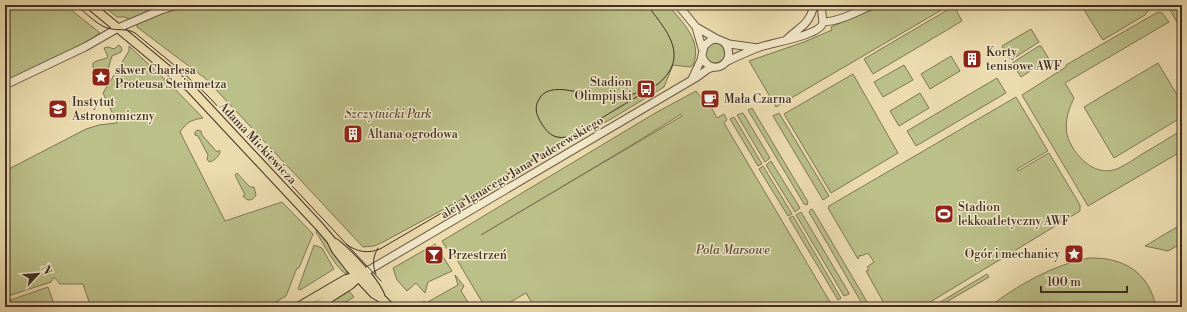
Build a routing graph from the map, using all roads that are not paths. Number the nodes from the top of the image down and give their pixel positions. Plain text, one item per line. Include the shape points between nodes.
1 (90, 5) edge
2 (178, 5) edge
3 (678, 5) edge
4 (814, 5) edge
5 (821, 5) edge
6 (872, 5) edge
7 (810, 19) junction
8 (823, 20) junction
9 (696, 27) junction
10 (118, 28) junction
11 (814, 31) junction
12 (786, 40) junction
13 (724, 42) junction
14 (758, 48) junction
15 (702, 52) junction
16 (726, 62) junction
17 (713, 67) junction
18 (692, 79) junction
19 (5, 85) edge
20 (361, 275) junction
21 (298, 307) edge
22 (315, 307) edge
23 (390, 307) edge

1 - 10 main road, Adama Mickiewicza
2 - 10 street
3 - 9 street
4 - 7 street
5 - 8 street
6 - 8 street via 832,22
7 - 8 street via 817,15
7 - 11 street via 810,27
7 - 12 street
8 - 11 street via 820,28
9 - 13 street
9 - 15 street
10 - 19 street
10 - 20 main road, Adama Mickiewicza via 198,96 331,240 339,254
11 - 12 street
12 - 14 street
13 - 14 street
13 - 15 street via 708,41
13 - 16 street via 729,54
14 - 16 street
15 - 17 street via 707,64
15 - 18 street
16 - 17 street via 720,67
17 - 18 street, aleja Ignacego Jana Paderewskiego
18 - 20 street, aleja Ignacego Jana Paderewskiego
20 - 21 main road via 346,279
20 - 22 main road
20 - 23 main road, Adama Mickiewicza via 374,294

